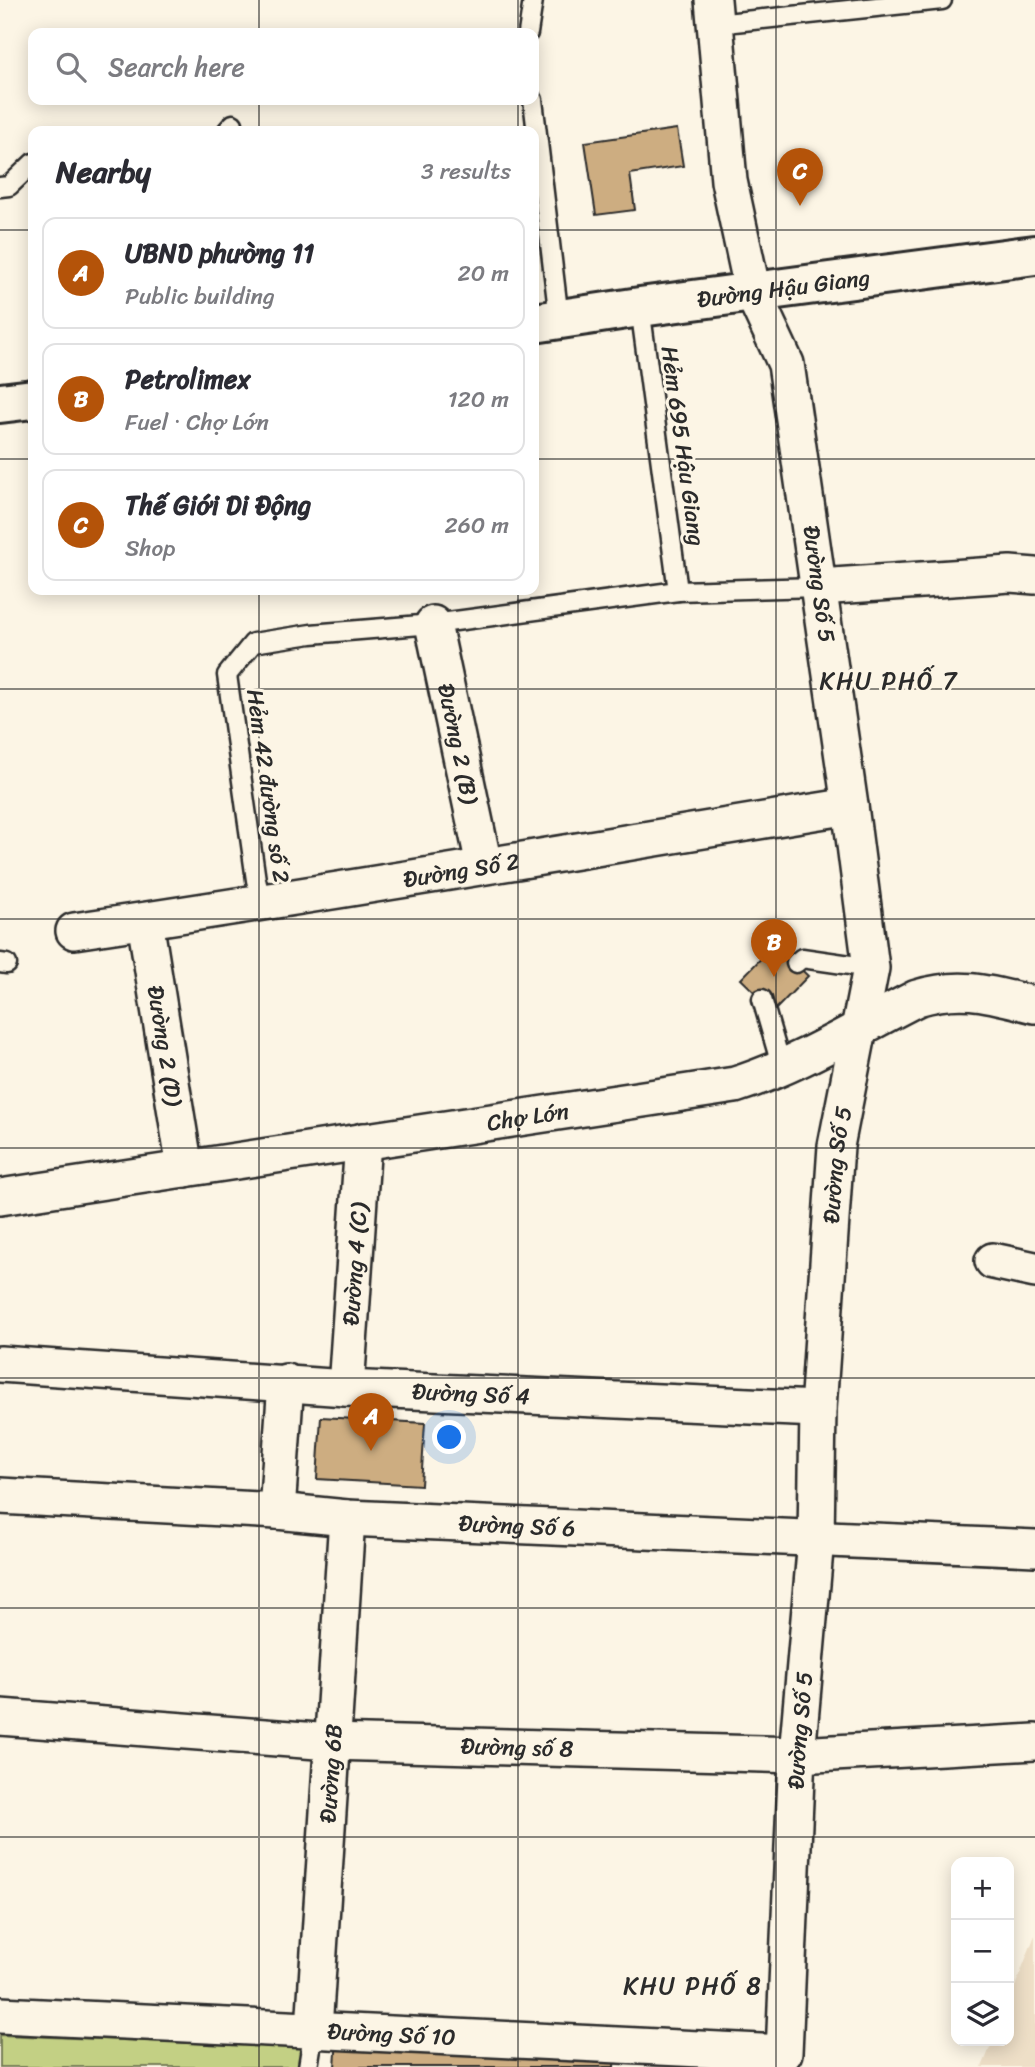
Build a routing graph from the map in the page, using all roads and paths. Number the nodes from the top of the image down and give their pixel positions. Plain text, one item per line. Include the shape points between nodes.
1 (533, 0) edge
2 (942, 0) edge
3 (714, 12) edge
4 (529, 28) edge
5 (533, 105) edge
6 (535, 126) edge
7 (28, 168) edge
8 (0, 187) edge
9 (539, 202) edge
10 (1035, 255) edge
11 (752, 293) junction
12 (640, 307) junction
13 (546, 321) edge
14 (28, 400) edge
15 (0, 403) edge
16 (1035, 576) edge
17 (819, 587) junction
18 (678, 591) junction
19 (433, 624) junction
20 (850, 806) junction
21 (484, 865) junction
22 (262, 904) junction
23 (145, 921) junction
24 (74, 931) dead end
25 (796, 964) dead end
26 (871, 968) junction
27 (762, 999) dead end
28 (1035, 1005) edge
29 (858, 1027) junction
30 (782, 1068) junction
31 (363, 1141) junction
32 (185, 1169) junction
33 (0, 1197) edge
34 (993, 1261) dead end
35 (1035, 1270) edge
36 (0, 1364) edge
37 (286, 1382) junction
38 (346, 1388) junction
39 (818, 1409) junction
40 (0, 1496) edge
41 (277, 1511) junction
42 (347, 1518) junction
43 (816, 1539) junction
44 (1035, 1548) edge
45 (0, 1717) edge
46 (331, 1742) junction
47 (1035, 1742) edge
48 (797, 1755) junction
49 (0, 2015) edge
50 (314, 2029) junction
51 (784, 2053) joint
52 (309, 2067) edge

1 - 4 lane
2 - 3 lane
3 - 11 street, Đường Số 5 via 729,181
5 - 6 lane
7 - 8 lane via 9,186
9 - 13 lane
10 - 11 main road, Đường Hậu Giang
11 - 12 main road, Đường Hậu Giang
11 - 17 street, Đường Số 5 via 786,364
12 - 13 main road, Đường Hậu Giang
12 - 18 lane, Hẻm 695 Hậu Giang
14 - 15 main road
16 - 17 street
17 - 18 lane
17 - 20 street, Đường Số 5
18 - 19 lane
19 - 21 street, Đường 2 (B)
19 - 22 lane, Hẻm 42 đường số 2 via 253,643 228,675
20 - 21 street, Đường Số 2
20 - 26 street, Đường Số 5
21 - 22 street, Đường Số 2
22 - 23 street, Đường Số 2
23 - 24 street, Đường Số 2
23 - 32 street, Đường 2 (D)
25 - 26 lane via 802,958
26 - 29 street, Đường Số 5
27 - 30 lane
28 - 29 street, Chợ Lớn via 979,992 938,992
29 - 30 street, Chợ Lớn
29 - 39 street, Đường Số 5 via 836,1146
30 - 31 street, Chợ Lớn via 735,1085
31 - 32 street, Chợ Lớn
31 - 38 street, Đường 4 (C)
32 - 33 street, Chợ Lớn
34 - 35 street
36 - 37 street, Đường Số 4
37 - 38 street, Đường Số 4
37 - 41 street
38 - 39 street, Đường Số 4
39 - 43 street, Đường Số 5
40 - 41 street, Đường Số 6
41 - 42 street, Đường Số 6
42 - 43 street, Đường Số 6
42 - 46 street, Đường 6B
43 - 44 street, Đường Số 6
43 - 48 street, Đường Số 5
45 - 46 street, Đường số 8
46 - 48 street, Đường số 8
46 - 50 street, Đường 6B
47 - 48 street, Đường số 8
48 - 51 street, Đường Số 5
49 - 50 street, Đường Số 10
50 - 51 street, Đường Số 10
50 - 52 lane

